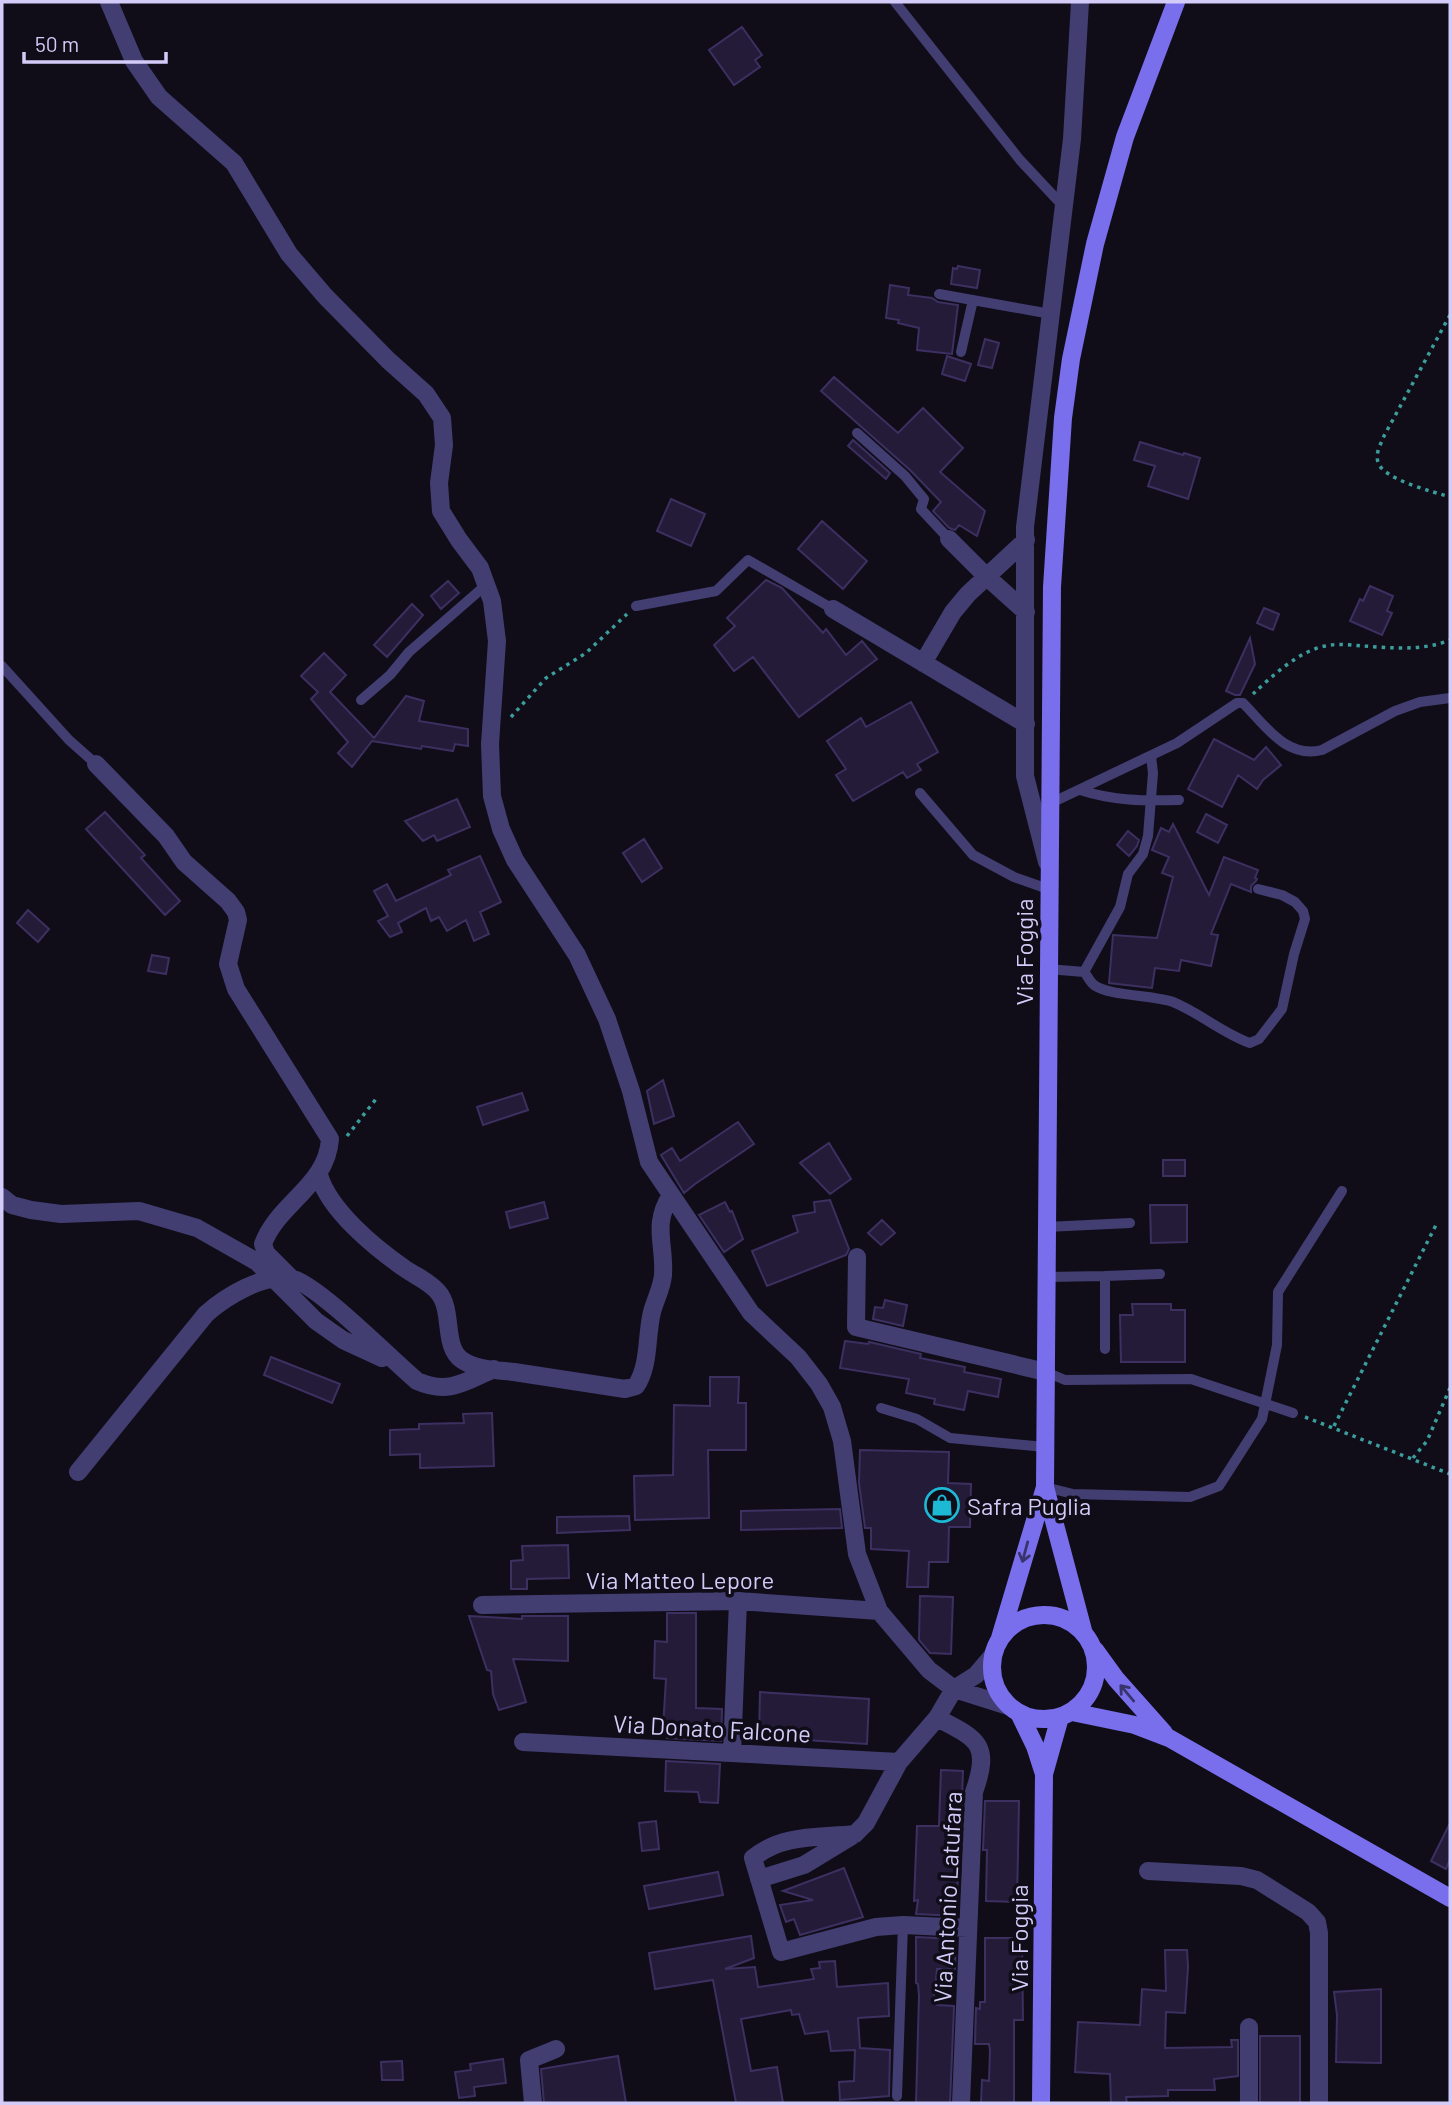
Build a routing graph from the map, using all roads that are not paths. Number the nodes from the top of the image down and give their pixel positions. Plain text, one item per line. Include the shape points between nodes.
1 (109, 2) edge
2 (895, 2) edge
3 (1080, 2) edge
4 (1176, 2) edge
5 (1064, 207) junction
6 (939, 294) dead end
7 (973, 300) junction
8 (1051, 314) junction
9 (961, 352) dead end
10 (857, 433) dead end
11 (949, 539) joint
12 (1026, 540) junction
13 (987, 577) junction
14 (486, 586) junction
15 (636, 606) road end
16 (833, 609) joint
17 (1026, 612) junction
18 (923, 663) junction
19 (2, 666) edge
20 (1450, 698) edge
21 (361, 699) dead end
22 (1026, 724) junction
23 (1151, 756) junction
24 (96, 764) joint
25 (1080, 790) junction
26 (920, 793) dead end
27 (1179, 800) dead end
28 (1150, 801) junction
29 (1049, 804) junction
30 (1048, 869) junction
31 (1048, 889) junction
32 (1258, 889) dead end
33 (1048, 969) junction
34 (1084, 972) junction
35 (322, 1168) junction
36 (1342, 1191) dead end
37 (671, 1195) junction
38 (2, 1197) edge
39 (1130, 1223) dead end
40 (1046, 1227) junction
41 (857, 1257) dead end
42 (1160, 1274) dead end
43 (1105, 1276) junction
44 (1046, 1277) junction
45 (283, 1279) junction
46 (1105, 1349) dead end
47 (494, 1369) junction
48 (1046, 1372) junction
49 (1266, 1404) junction
50 (881, 1408) dead end
51 (1293, 1413) road end
52 (1045, 1447) junction
53 (78, 1472) dead end
54 (1045, 1487) junction
55 (738, 1601) junction
56 (482, 1605) dead end
57 (878, 1611) junction
58 (1000, 1638) junction
59 (1087, 1638) junction
60 (993, 1655) junction
61 (954, 1689) junction
62 (1014, 1709) junction
63 (1066, 1715) junction
64 (937, 1718) junction
65 (1169, 1738) junction
66 (523, 1742) dead end
67 (732, 1753) junction
68 (899, 1762) junction
69 (1044, 1774) junction
70 (855, 1835) junction
71 (1148, 1871) dead end
72 (759, 1879) junction
73 (1450, 1898) edge
74 (903, 1925) junction
75 (968, 1928) junction
76 (1249, 2027) dead end
77 (556, 2049) dead end
78 (897, 2096) dead end
79 (533, 2103) edge
80 (961, 2103) edge
81 (1041, 2103) edge
82 (1249, 2103) edge
83 (1319, 2103) edge

1 - 14 street via 134,61 159,97 234,163 289,254 325,296 426,394 442,418 441,511 480,568
2 - 5 lane via 1020,160
3 - 5 street
4 - 29 main road, Via Foggia via 1125,138 1095,244 1071,359 1052,587
5 - 8 street
6 - 7 lane
7 - 8 lane
7 - 9 lane
8 - 12 street
10 - 11 lane via 905,475 924,499 920,509
11 - 13 street
12 - 13 street
12 - 17 street
13 - 17 street
13 - 18 street via 953,612
14 - 21 lane
14 - 37 street via 497,641 492,796 501,829 515,860 577,955 607,1019 632,1091 649,1162
15 - 16 lane via 716,591 748,560
16 - 18 street
17 - 22 street
18 - 22 street
19 - 24 lane
20 - 23 lane via 1395,711 1312,753 1284,745 1244,702 1237,703
22 - 30 street via 1025,776
23 - 25 lane
23 - 28 lane
24 - 35 street via 236,912 239,920 228,964 230,974 330,1139
25 - 28 lane via 1100,797
25 - 29 lane
26 - 31 lane via 974,855
27 - 28 lane
28 - 34 lane via 1143,854 1128,874 1120,907
29 - 30 main road, Via Foggia
30 - 31 main road, Via Foggia
31 - 33 main road, Via Foggia
32 - 34 lane via 1295,902 1305,919 1282,1009 1259,1039 1236,1038 1160,998 1095,986
33 - 34 lane
33 - 40 main road, Via Foggia
35 - 45 street via 271,1229 264,1244
35 - 47 street via 322,1185 368,1240 439,1292 446,1303 456,1354 471,1364
36 - 49 lane via 1278,1292 1277,1345
37 - 47 street via 659,1223 663,1276 648,1328 642,1377 636,1386 625,1389
37 - 57 street via 751,1313 798,1357 832,1407 842,1441 857,1554
38 - 45 street via 12,1205 61,1214 139,1211 166,1218 197,1228
39 - 40 lane
40 - 44 main road, Via Foggia
41 - 48 street via 856,1327
42 - 43 lane
43 - 44 lane
43 - 46 lane
44 - 48 main road, Via Foggia
45 - 47 street via 324,1299 417,1381 432,1388 452,1388
45 - 53 street via 252,1285 220,1301 206,1314
48 - 49 lane via 1065,1380 1191,1379
48 - 52 main road, Via Foggia
49 - 51 lane
49 - 54 lane via 1262,1419 1219,1486 1190,1497 1073,1494
50 - 52 lane via 917,1419 950,1438
52 - 54 main road, Via Foggia
54 -> 58 main road, Via Foggia
54 - 59 main road, Via Foggia
55 - 56 street, Via Matteo Lepore
55 - 57 street, Via Matteo Lepore
55 - 67 street
57 - 61 street via 929,1670
58 - 59 main road via 1026,1618 1041,1615 1065,1620
58 - 60 main road, Via Foggia
59 - 63 main road, Via Foggia via 1096,1658 1094,1681 1083,1702
65 -> 59 main road via 1116,1679
60 - 61 street via 976,1675
60 - 62 main road, Via Foggia via 991,1669 999,1695
61 - 62 street
61 - 64 street
62 - 63 main road via 1039,1719
62 - 69 main road, Via Foggia via 1035,1746
63 - 65 main road via 1135,1725
63 - 69 main road, Via Foggia
64 - 68 street
64 - 75 street, Via Antonio Latufara via 968,1734 981,1748 982,1768 974,1792
65 - 73 main road
66 - 67 street, Via Donato Falcone
67 - 68 street, Via Donato Falcone
68 - 70 street
69 - 81 main road, Via Foggia
70 - 72 street via 804,1865
70 - 72 street via 783,1840 766,1847 752,1858
71 - 83 street via 1257,1880 1317,1922
72 - 74 street via 781,1952 876,1927
74 - 75 street
74 - 78 lane
75 - 80 street, Via Antonio Latufara
76 - 82 street
77 - 79 street via 529,2060

